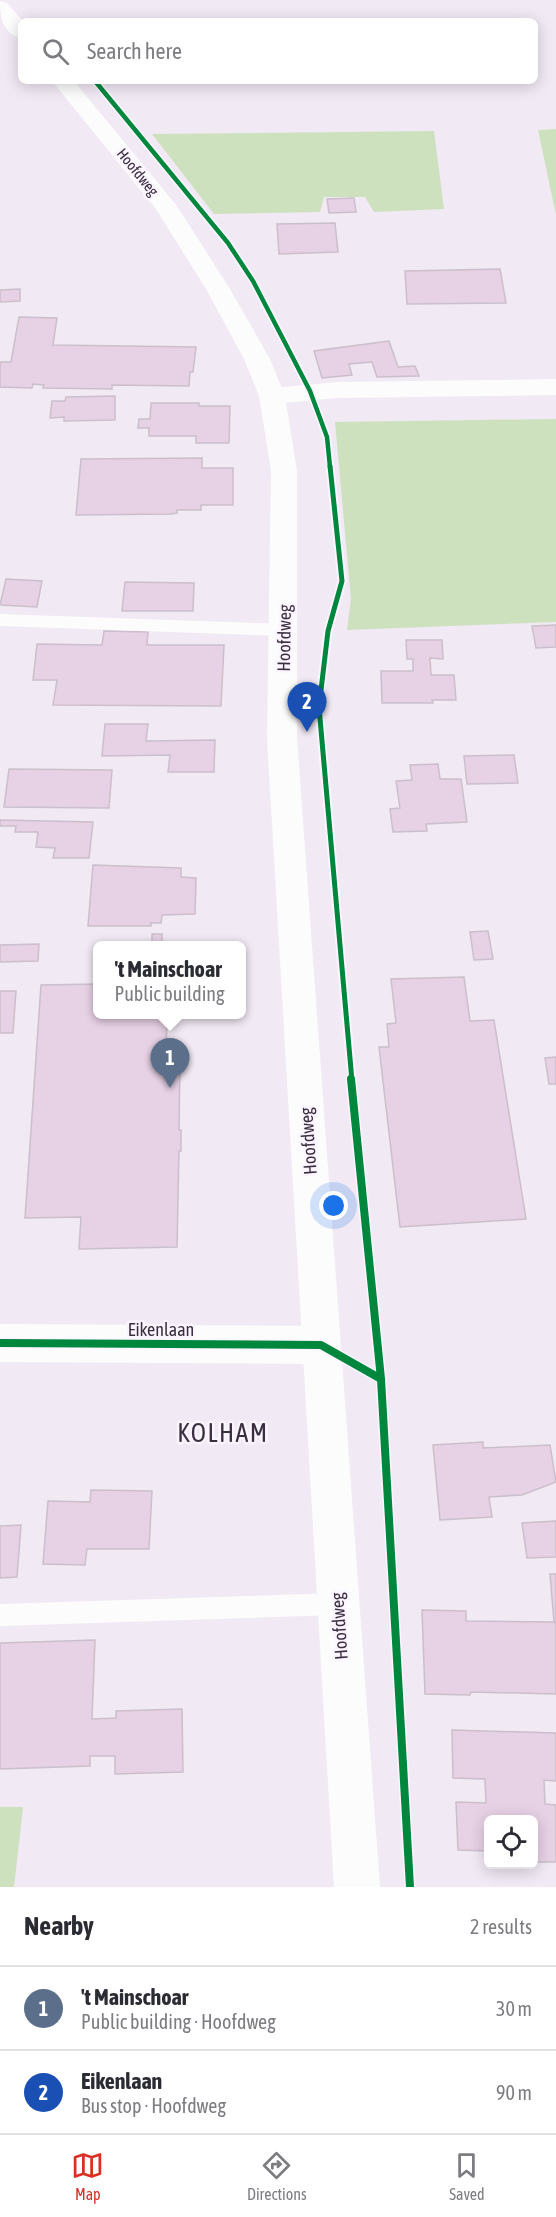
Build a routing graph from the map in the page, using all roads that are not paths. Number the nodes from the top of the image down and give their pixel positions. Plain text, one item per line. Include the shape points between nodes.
1 (0, 7) edge
2 (18, 28) edge
3 (65, 84) edge
4 (556, 387) edge
5 (272, 396) junction
6 (0, 620) edge
7 (284, 630) junction
8 (0, 1343) edge
9 (321, 1345) junction
10 (338, 1604) junction
11 (0, 1615) edge
12 (357, 1887) edge

1 - 2 main road
3 - 5 main road, Hoofdweg via 166,206 257,359
4 - 5 main road via 338,390
5 - 7 main road, Hoofdweg via 284,471
6 - 7 lane
7 - 9 main road, Hoofdweg via 282,738
8 - 9 main road, Eikenlaan
9 - 10 main road, Hoofdweg
10 - 11 lane
10 - 12 main road, Hoofdweg

